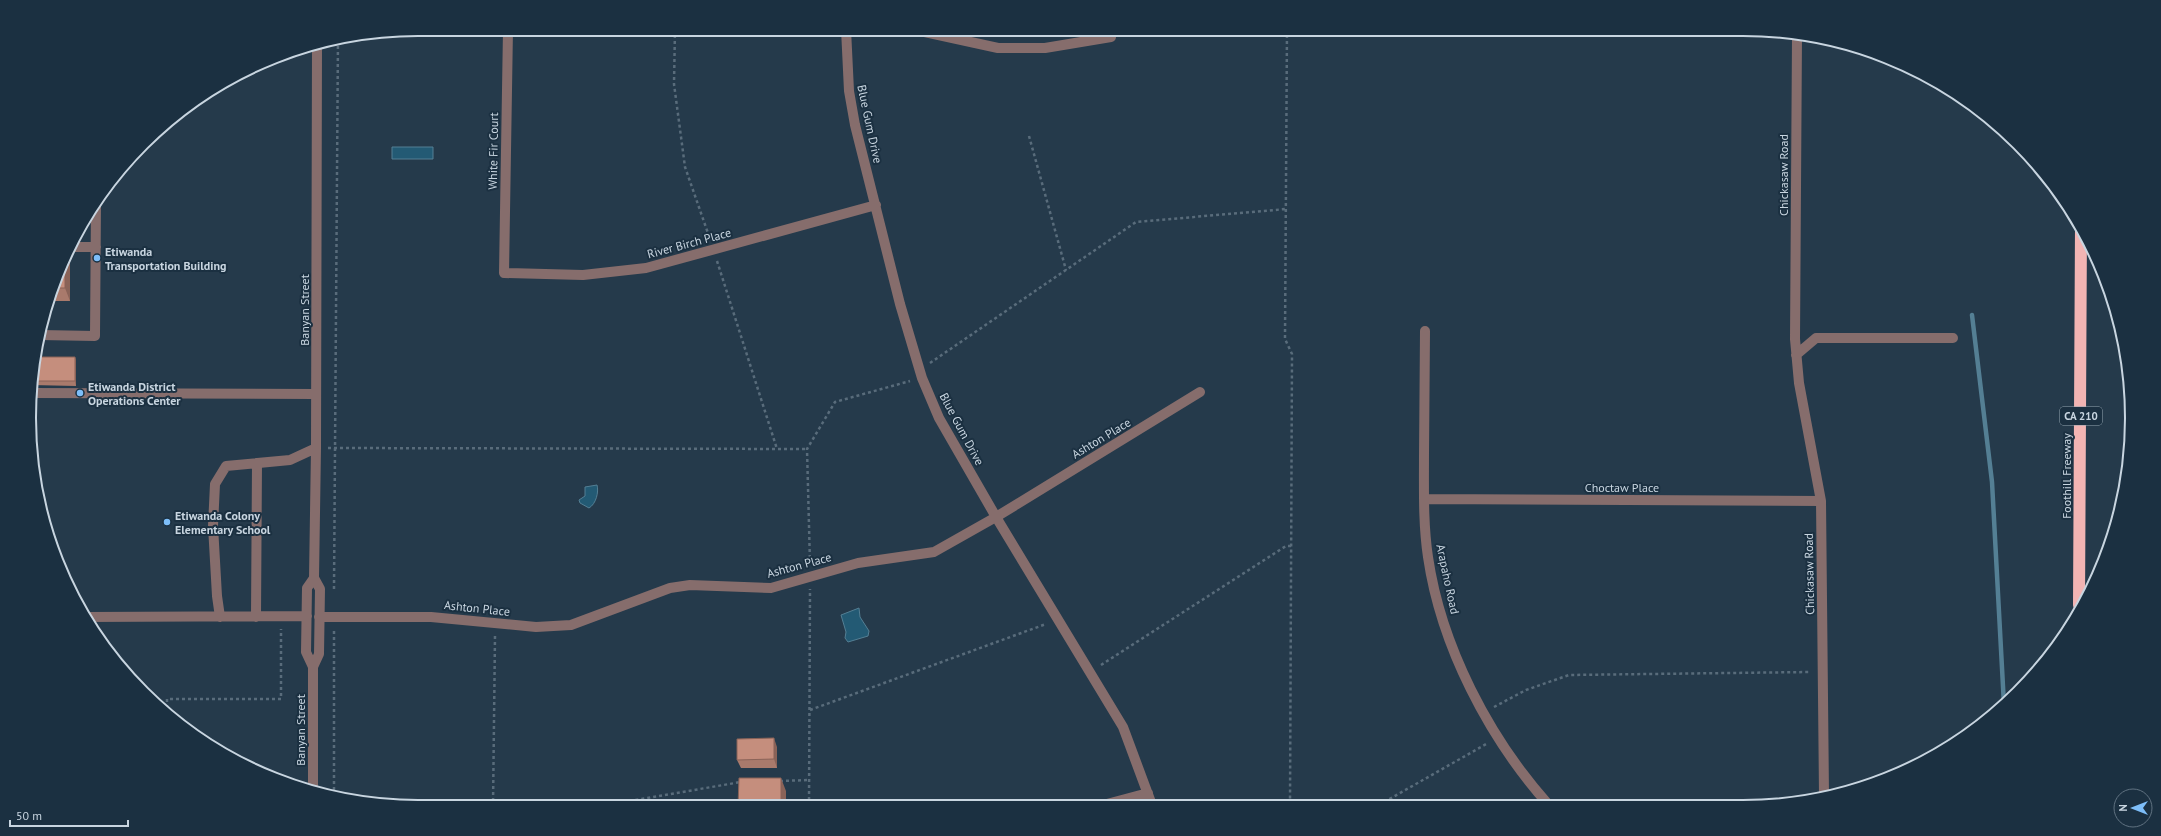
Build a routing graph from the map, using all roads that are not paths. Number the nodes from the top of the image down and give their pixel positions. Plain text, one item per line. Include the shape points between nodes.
1 (508, 36) edge
2 (846, 36) edge
3 (943, 36) edge
4 (1111, 37) dead end
5 (1797, 40) edge
6 (317, 50) edge
7 (876, 205) junction
8 (96, 212) edge
9 (2081, 240) edge
10 (76, 247) edge
11 (96, 247) junction
12 (504, 273) joint
13 (1425, 331) dead end
14 (45, 335) edge
15 (1953, 338) dead end
16 (1796, 355) junction
17 (1200, 392) dead end
18 (37, 393) edge
19 (316, 394) junction
20 (316, 448) junction
21 (256, 463) junction
22 (1424, 499) junction
23 (1821, 501) junction
24 (996, 517) junction
25 (314, 578) junction
26 (2080, 598) edge
27 (256, 616) junction
28 (307, 616) junction
29 (92, 617) edge
30 (220, 617) junction
31 (320, 617) junction
32 (313, 667) junction
33 (313, 785) edge
34 (1148, 792) junction
35 (1824, 792) edge
36 (1120, 800) edge
37 (1150, 800) edge
38 (1545, 800) edge

1 - 12 street, White Fir Court
2 - 7 street, Blue Gum Drive via 849,90
3 - 4 street via 998,48 1045,48
5 - 16 street, Chickasaw Road
6 - 19 street, Banyan Street
7 - 12 street, River Birch Place via 646,268 583,275
7 - 24 street, Blue Gum Drive via 900,304 921,374 940,418
8 - 11 street
9 - 26 highway, Foothill Freeway / CA 210
10 - 11 street
11 - 14 street via 95,336
13 - 22 street, Arapaho Road
15 - 16 street via 1816,338
16 - 23 street, Chickasaw Road
17 - 24 street, Ashton Place
18 - 19 street
19 - 20 street, Banyan Street
20 - 21 street via 290,460
20 - 25 street, Banyan Street
21 - 27 street
21 - 30 street via 226,466 215,484 213,526
22 - 23 street, Choctaw Place
22 - 38 street, Arapaho Road via 1428,558 1442,616 1461,667 1483,712 1524,776
23 - 35 street, Chickasaw Road
24 - 31 street, Ashton Place via 934,552 858,563 771,588 690,585 670,588 571,625 536,627 431,617
24 - 34 street, Blue Gum Drive via 1123,727
25 - 28 street, Banyan Street via 307,588
25 - 31 street, Banyan Street via 320,589
27 - 28 street
27 - 30 street
28 - 32 street, Banyan Street via 306,652
29 - 30 street
31 - 32 street, Banyan Street via 319,654
32 - 33 street, Banyan Street
34 - 36 street
34 - 37 street, Blue Gum Drive

